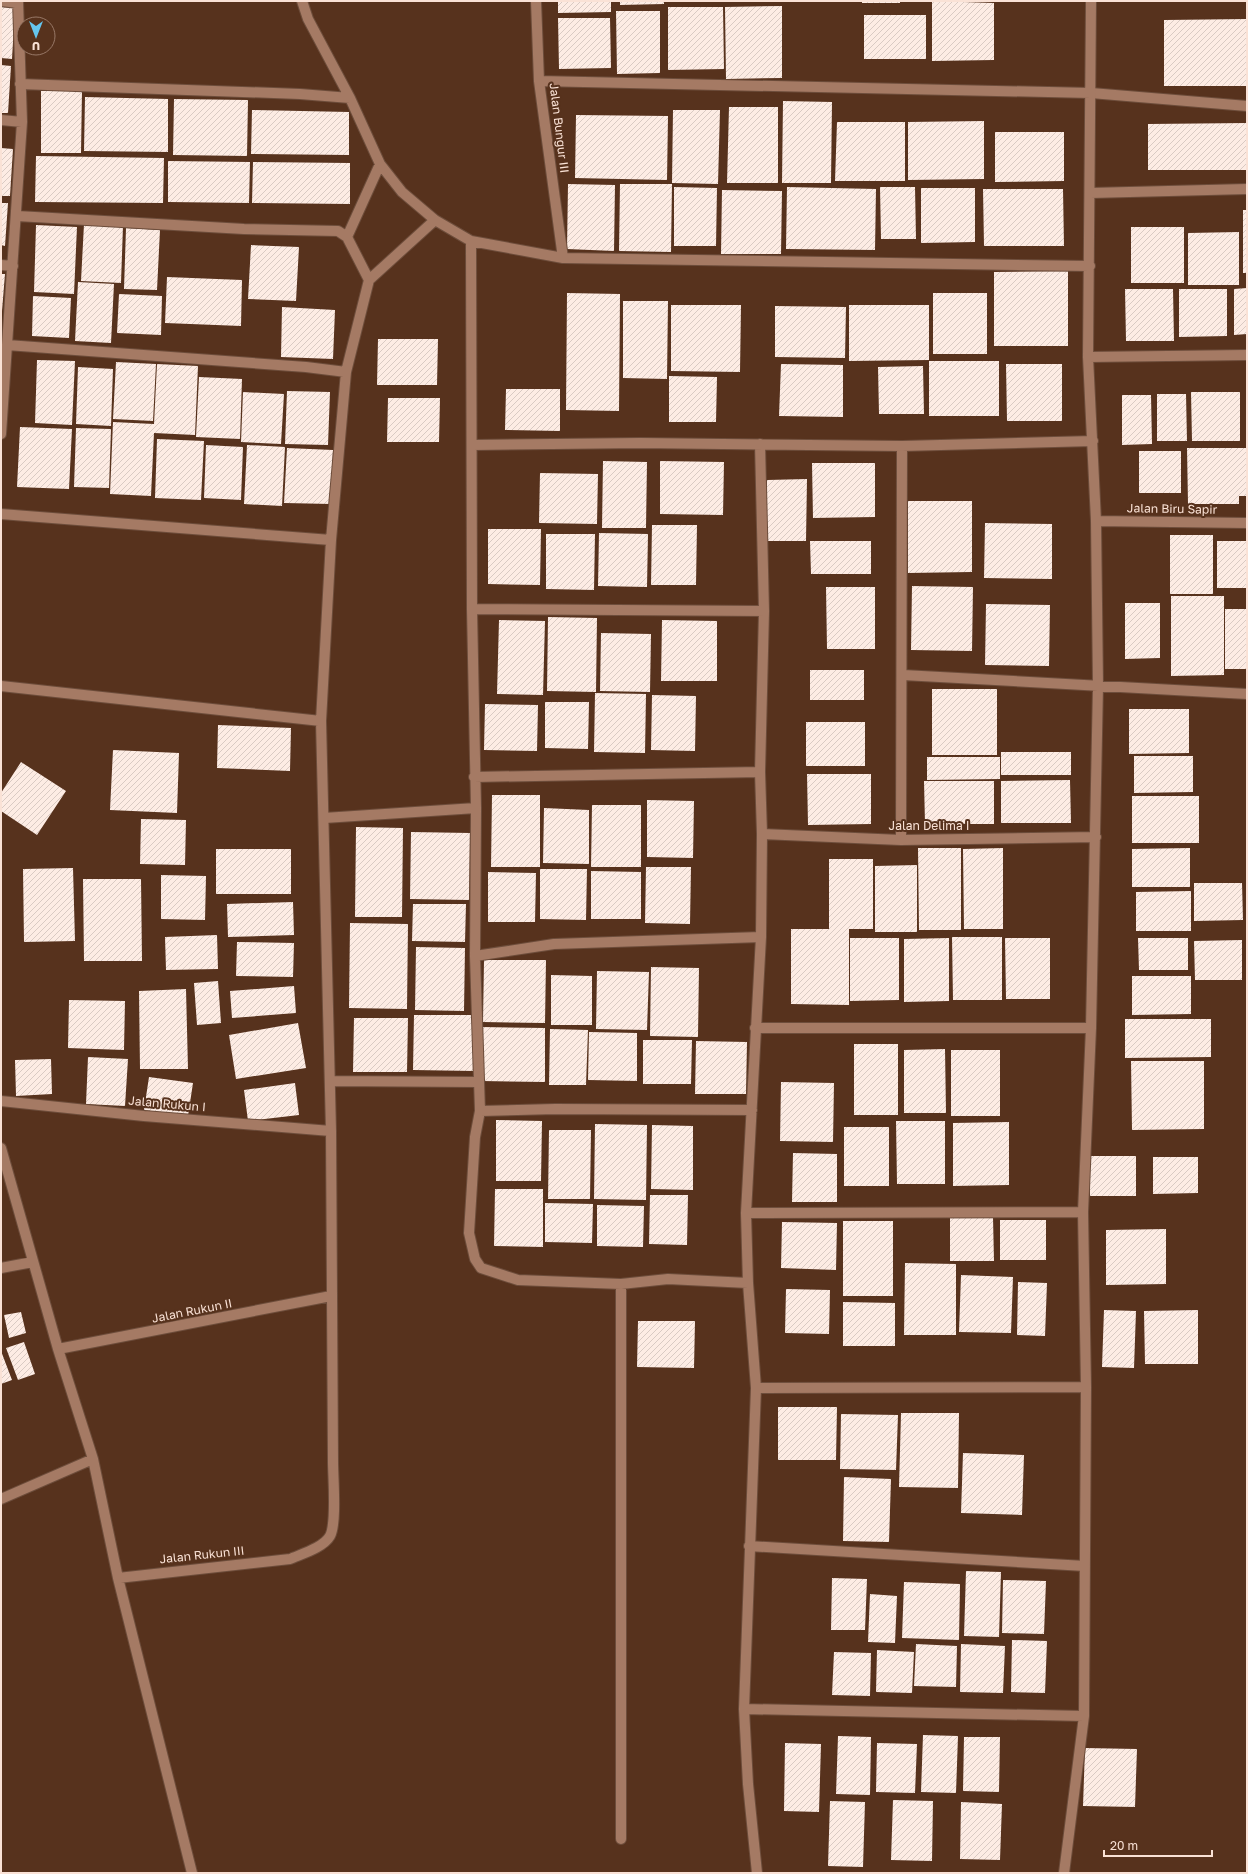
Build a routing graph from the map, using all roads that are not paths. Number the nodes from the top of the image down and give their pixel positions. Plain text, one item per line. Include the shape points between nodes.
1 (1, 1) edge
2 (302, 1) edge
3 (536, 1) edge
4 (1091, 1) edge
5 (18, 2) edge
6 (539, 81) junction
7 (20, 84) junction
8 (1091, 93) junction
9 (350, 98) junction
10 (1247, 106) edge
11 (1, 120) edge
12 (22, 122) junction
13 (380, 164) junction
14 (1247, 189) edge
15 (1090, 193) junction
16 (17, 216) junction
17 (435, 220) junction
18 (347, 237) junction
19 (471, 241) junction
20 (562, 258) junction
21 (1, 265) edge
22 (13, 266) junction
23 (1090, 266) junction
24 (369, 280) junction
25 (7, 345) junction
26 (1247, 355) edge
27 (1088, 357) junction
28 (346, 372) junction
29 (2, 414) edge
30 (1, 434) edge
31 (1094, 441) junction
32 (760, 444) junction
33 (472, 445) junction
34 (902, 446) junction
35 (1, 514) edge
36 (1096, 521) junction
37 (1247, 523) edge
38 (331, 540) junction
39 (472, 609) junction
40 (764, 611) junction
41 (903, 675) junction
42 (1, 686) edge
43 (1098, 686) junction
44 (1247, 694) edge
45 (321, 721) junction
46 (760, 772) junction
47 (474, 777) junction
48 (476, 808) junction
49 (324, 818) junction
50 (762, 834) junction
51 (1096, 837) junction
52 (901, 840) junction
53 (761, 937) junction
54 (475, 956) junction
55 (755, 1028) junction
56 (1091, 1028) junction
57 (330, 1081) junction
58 (478, 1082) junction
59 (1, 1101) edge
60 (752, 1110) junction
61 (480, 1111) junction
62 (331, 1131) junction
63 (1, 1148) edge
64 (1083, 1212) junction
65 (746, 1213) junction
66 (33, 1262) junction
67 (1, 1268) edge
68 (748, 1283) junction
69 (621, 1284) junction
70 (331, 1296) junction
71 (58, 1349) junction
72 (1086, 1387) junction
73 (756, 1388) junction
74 (93, 1459) junction
75 (1, 1499) edge
76 (750, 1546) junction
77 (1084, 1566) junction
78 (118, 1578) junction
79 (744, 1709) junction
80 (1084, 1716) junction
81 (621, 1839) dead end
82 (192, 1873) edge
83 (756, 1873) edge
84 (1064, 1873) edge

1 - 5 street
2 - 9 street via 308,19
3 - 6 street, Jalan Bungur III
4 - 8 street
5 - 7 street
6 - 8 street
6 - 20 street, Jalan Bungur III
7 - 9 street
7 - 12 street
8 - 10 street
8 - 15 street
9 - 13 street
11 - 12 street
12 - 16 street
13 - 17 street via 402,192
13 - 18 street
14 - 15 street
15 - 23 street
16 - 18 street via 338,232
16 - 22 street
17 - 19 street
17 - 24 street
18 - 24 street
19 - 20 street
19 - 33 street
20 - 23 street
21 - 22 street
22 - 25 street
23 - 27 street
24 - 28 street, Jalan Rukun III
25 - 28 street
25 - 29 street
26 - 27 street
27 - 31 street
28 - 38 street, Jalan Rukun III
29 - 30 street
31 - 34 street
31 - 36 street
32 - 33 street
32 - 34 street
32 - 40 street
33 - 39 street
34 - 41 street
35 - 38 street
36 - 37 street, Jalan Biru Sapir
36 - 43 street
38 - 45 street, Jalan Rukun III
39 - 40 street
39 - 47 street
40 - 46 street
41 - 43 street
41 - 52 street
42 - 45 street
43 - 44 street
43 - 51 street
45 - 49 street, Jalan Rukun III
46 - 47 street
46 - 50 street
47 - 48 street
48 - 49 street
48 - 54 street
49 - 57 street, Jalan Rukun III
50 - 52 street, Jalan Delima I
50 - 53 street
51 - 52 street, Jalan Delima I
51 - 56 street
53 - 54 street via 554,944
53 - 55 street
54 - 58 street
55 - 56 street
55 - 60 street
56 - 64 street
57 - 58 street
57 - 62 street, Jalan Rukun III
58 - 61 street
59 - 62 street, Jalan Rukun I
60 - 61 street
60 - 65 street
61 - 69 street via 475,1137 469,1233 475,1260 481,1268 518,1280
62 - 70 street, Jalan Rukun III
63 - 66 street
64 - 65 street
64 - 72 street
65 - 68 street
66 - 67 street
66 - 71 street
68 - 69 street via 668,1278
68 - 73 street
69 - 81 street
70 - 71 street, Jalan Rukun II
70 - 78 street, Jalan Rukun III via 334,1510 330,1536 314,1549 290,1559
71 - 74 street
72 - 73 street
72 - 77 street
73 - 76 street
74 - 75 street
74 - 78 street
76 - 77 street
76 - 79 street
77 - 80 street
78 - 82 street
79 - 80 street
79 - 83 street
80 - 84 street

